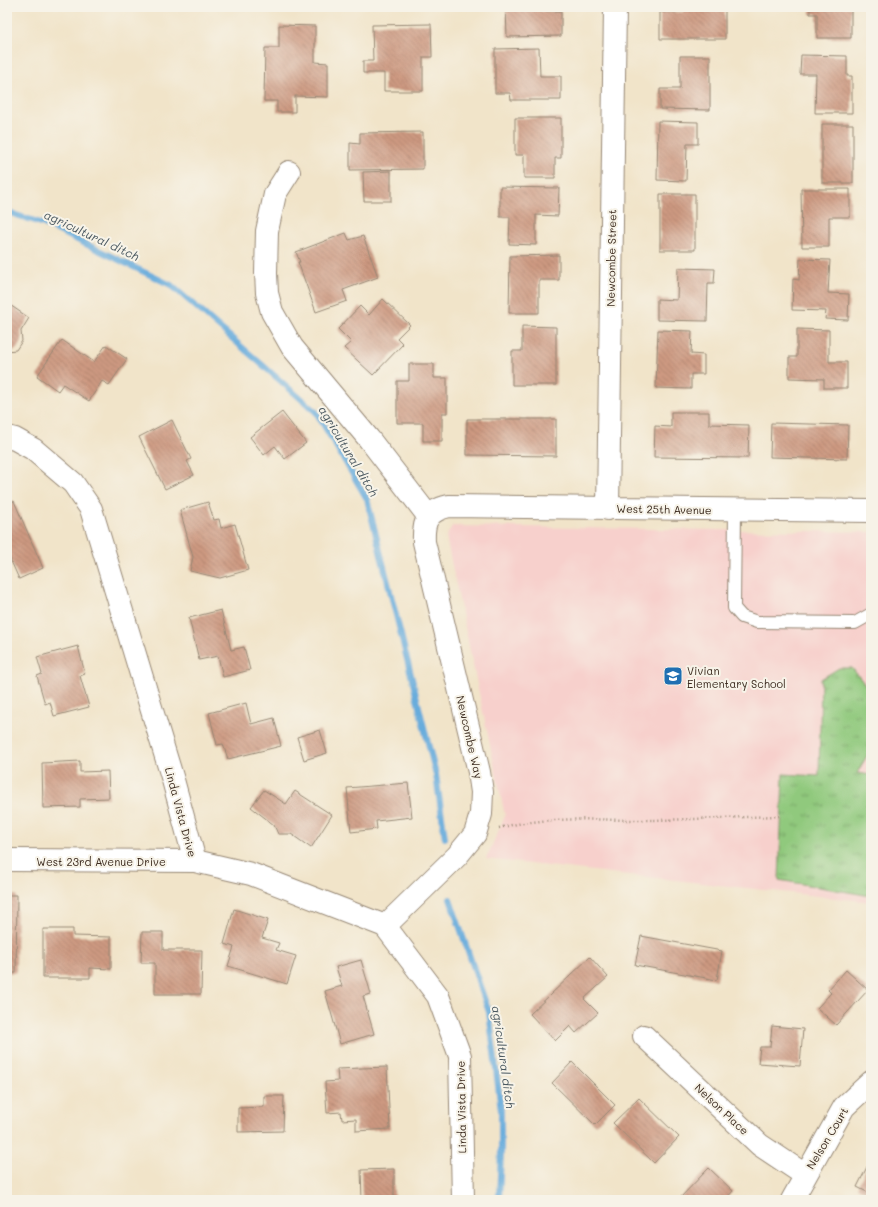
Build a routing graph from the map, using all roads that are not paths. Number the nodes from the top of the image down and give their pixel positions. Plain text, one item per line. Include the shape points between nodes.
1 (615, 7) edge
2 (289, 172) dead end
3 (7, 437) edge
4 (608, 509) junction
5 (735, 510) junction
6 (871, 511) edge
7 (429, 517) junction
8 (871, 614) edge
9 (7, 860) edge
10 (195, 861) junction
11 (385, 926) junction
12 (644, 1036) dead end
13 (870, 1083) edge
14 (805, 1175) junction
15 (463, 1200) edge
16 (792, 1200) edge

1 - 4 street, Newcombe Street
2 - 7 street via 275,194 267,231 267,292 272,312 292,348 370,439
3 - 10 street, Linda Vista Drive via 33,449 73,483 91,508
4 - 5 street, West 25th Avenue
4 - 7 street, West 25th Avenue via 449,506 440,508
5 - 6 street, West 25th Avenue
5 - 8 lane via 734,608 742,617 757,622 855,623
7 - 11 street, Newcombe Way via 423,528 424,542 479,772 482,792 481,814 475,834 457,856
9 - 10 street, West 23rd Avenue Drive
10 - 11 street, Linda Vista Drive via 251,874
11 - 15 street, Linda Vista Drive via 438,996 460,1056
12 - 14 street, Nelson Place via 760,1145
13 - 14 street, Nelson Court via 844,1107
14 - 16 street, Nelson Court

